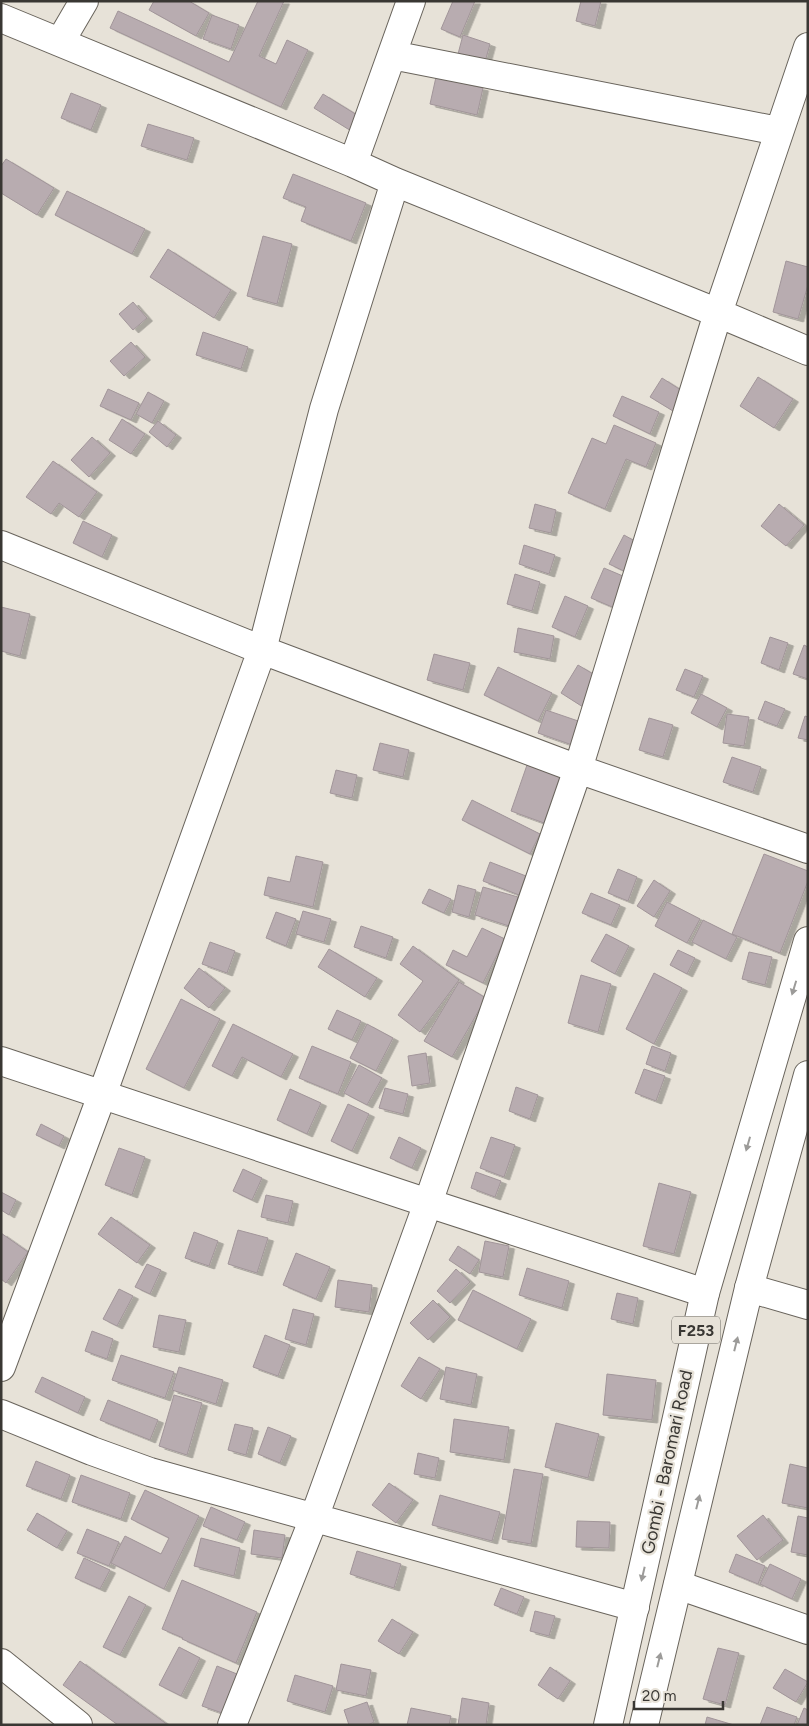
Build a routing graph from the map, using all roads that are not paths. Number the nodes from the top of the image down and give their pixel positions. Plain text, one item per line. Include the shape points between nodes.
1 (84, 1) edge
2 (412, 1) edge
3 (1, 18) edge
4 (60, 42) junction
5 (808, 47) edge
6 (392, 55) junction
7 (778, 131) junction
8 (353, 164) junction
9 (395, 182) junction
10 (718, 313) junction
11 (808, 351) edge
12 (1, 545) edge
13 (262, 650) junction
14 (578, 769) junction
15 (808, 849) edge
16 (808, 941) edge
17 (1, 1060) edge
18 (808, 1075) edge
19 (102, 1095) junction
20 (428, 1203) junction
21 (749, 1288) junction
22 (705, 1293) junction
23 (808, 1306) edge
24 (1, 1367) edge
25 (1, 1414) edge
26 (314, 1518) junction
27 (678, 1585) junction
28 (635, 1608) junction
29 (808, 1630) edge
30 (1, 1663) edge
31 (78, 1725) edge
32 (232, 1725) edge
33 (608, 1725) edge
34 (644, 1725) edge

1 - 4 street
2 - 6 street
3 - 4 street
4 - 8 street
5 - 7 street
6 - 7 street
6 - 8 street
7 - 10 street
8 - 9 street
9 - 10 street
9 - 13 street via 324,410
10 - 11 street
10 - 14 street
12 - 13 street
13 - 14 street
13 - 19 street
14 - 15 street
14 - 20 street
16 -> 22 street, Gombi - Baromari Road / F253
17 - 19 street
18 - 21 street, Gombi - Baromari Road / F253
19 - 20 street
19 - 24 street
20 - 22 street
20 - 26 street
21 - 23 street
27 -> 21 street, Gombi - Baromari Road / F253
22 -> 28 street, Gombi - Baromari Road / F253
25 - 26 street via 150,1472
26 - 28 street
26 - 32 street
27 - 29 street
34 -> 27 street, Gombi - Baromari Road / F253
28 - 33 street, Gombi - Baromari Road / F253
30 - 31 street

